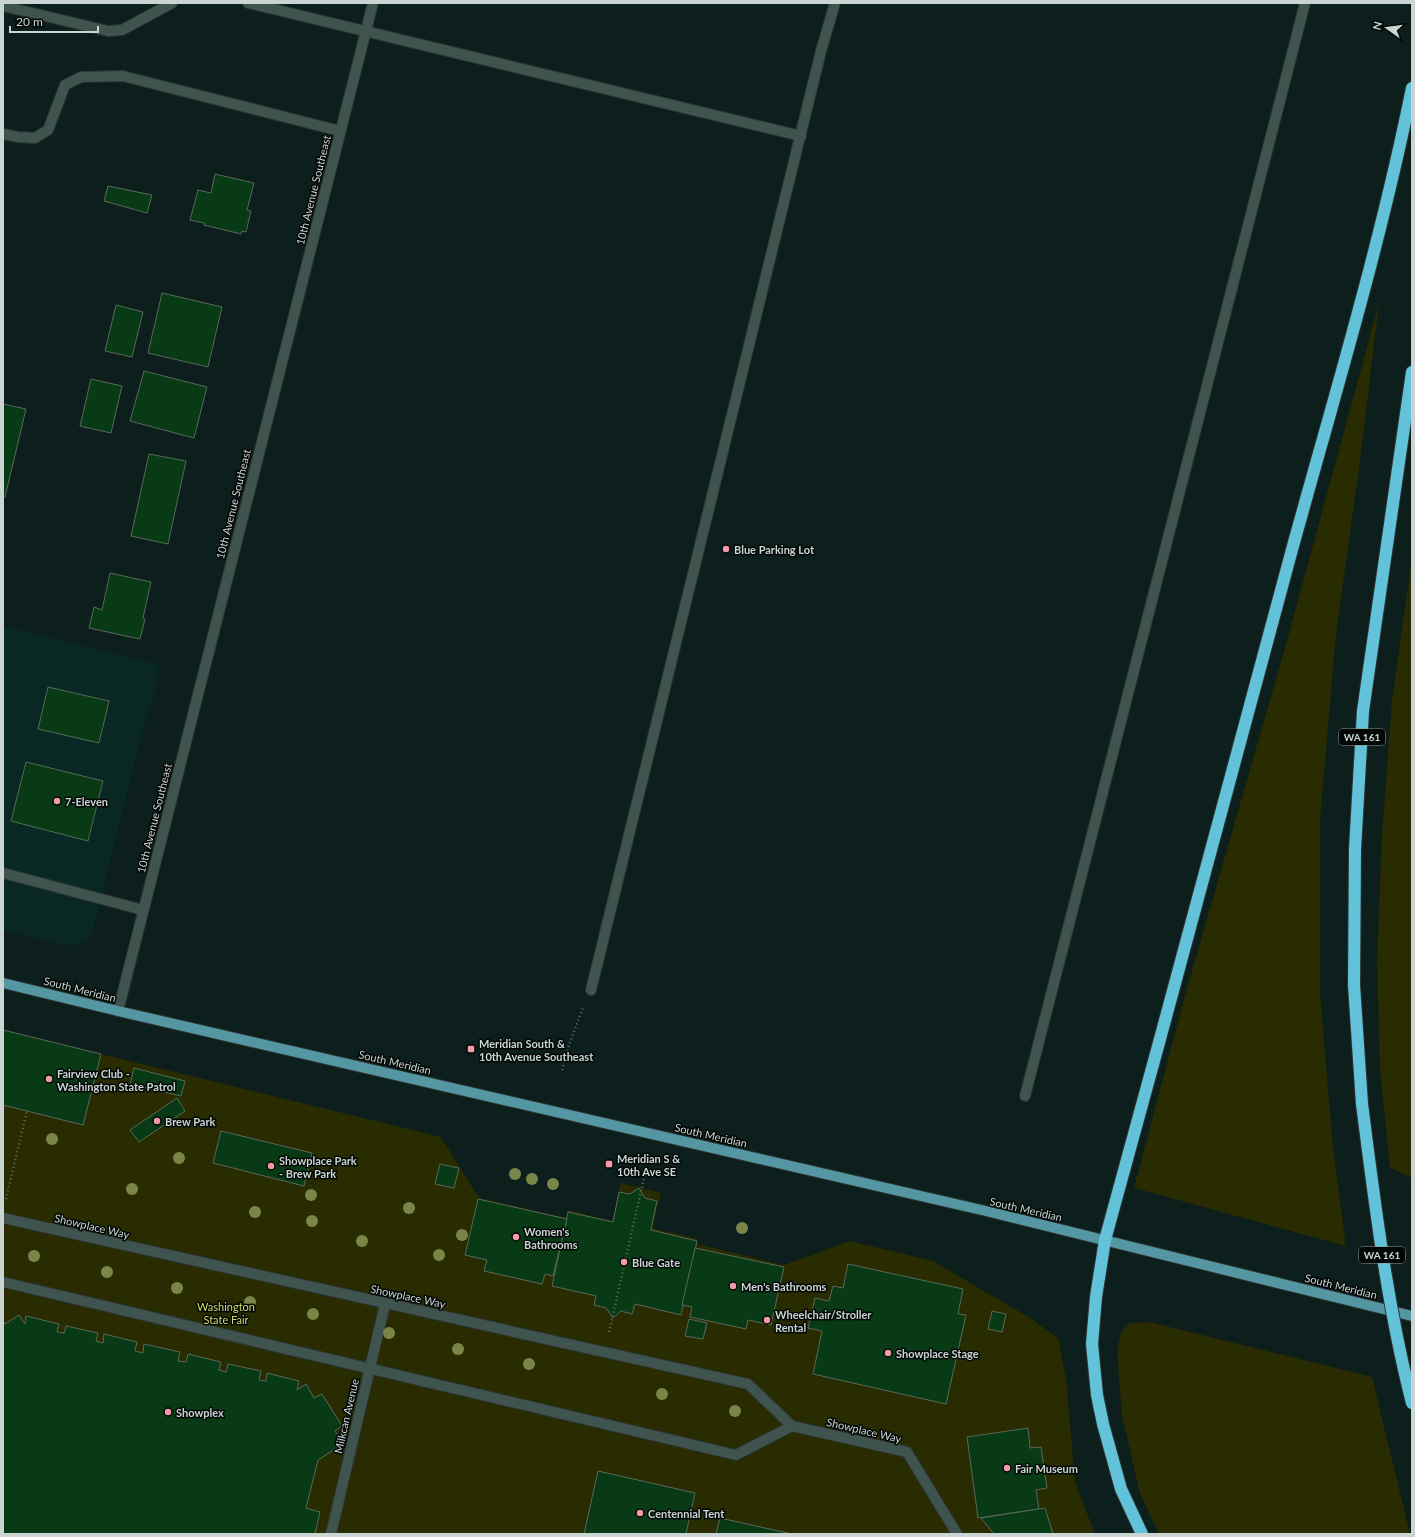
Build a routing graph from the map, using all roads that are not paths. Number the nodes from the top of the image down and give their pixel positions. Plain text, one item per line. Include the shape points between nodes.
1 (172, 3) edge
2 (248, 3) edge
3 (373, 3) edge
4 (835, 3) edge
5 (1305, 3) edge
6 (3, 6) edge
7 (366, 31) junction
8 (1412, 88) edge
9 (340, 131) junction
10 (3, 134) edge
11 (801, 136) junction
12 (1412, 372) edge
13 (3, 873) edge
14 (143, 910) junction
15 (3, 983) edge
16 (591, 990) dead end
17 (118, 1011) junction
18 (1025, 1096) dead end
19 (3, 1218) edge
20 (1106, 1240) junction
21 (3, 1282) edge
22 (385, 1304) junction
23 (1412, 1316) edge
24 (369, 1368) junction
25 (1412, 1404) edge
26 (792, 1426) junction
27 (331, 1534) edge
28 (957, 1534) edge
29 (1142, 1534) edge

1 - 6 street via 122,30 108,31
2 - 7 street
3 - 7 street, 10th Avenue Southeast
4 - 11 street
5 - 18 street
7 - 9 street, 10th Avenue Southeast
7 - 11 street
8 - 20 highway via 1400,148 1357,315
9 - 10 street via 123,76 82,77 66,85 48,130 34,138
9 - 14 street, 10th Avenue Southeast
11 - 16 street
12 - 25 highway, WA 161, bridge via 1364,711 1355,849 1354,978 1362,1104 1380,1248
13 - 14 street
14 - 17 street, 10th Avenue Southeast
15 - 17 main road, South Meridian
17 - 20 main road, South Meridian
19 - 22 street, Showplace Way
20 - 23 main road, South Meridian
20 - 29 highway via 1093,1326 1094,1375 1103,1424 1121,1489
21 - 24 street
22 - 24 street, Milkcan Avenue
22 - 26 street, Showplace Way via 748,1384
24 - 26 street via 736,1455
24 - 27 street, Milkcan Avenue
26 - 28 street, Showplace Way via 907,1452

